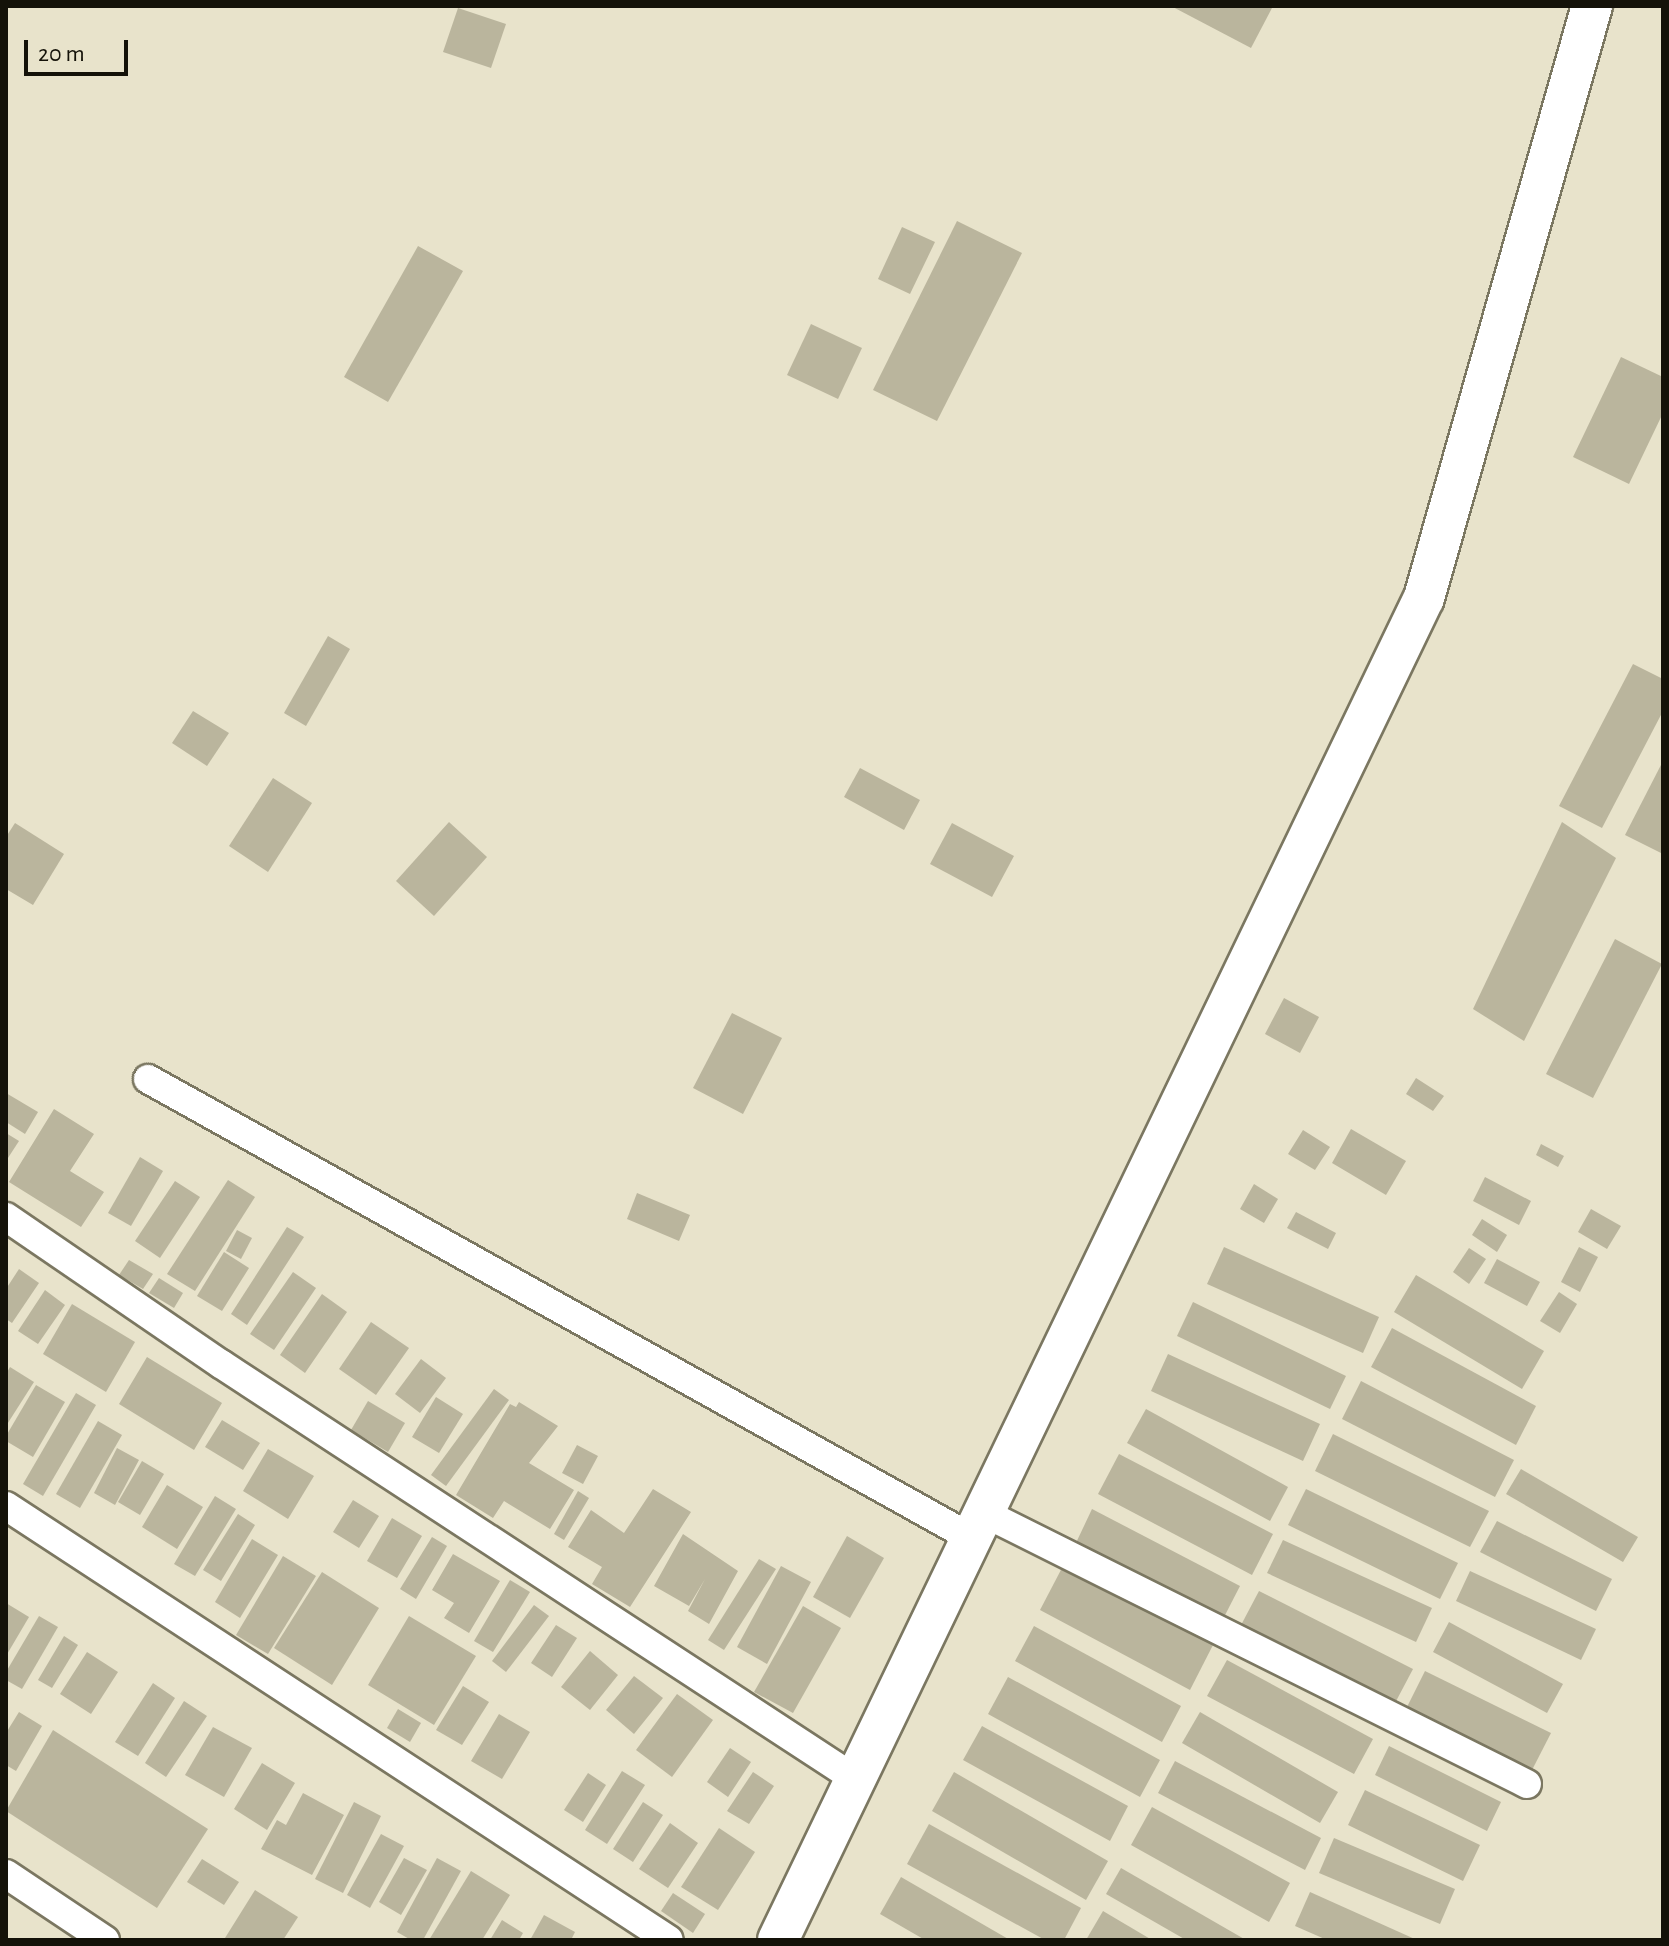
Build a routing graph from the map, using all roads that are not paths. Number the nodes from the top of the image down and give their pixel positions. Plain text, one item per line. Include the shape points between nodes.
1 (1592, 6) edge
2 (148, 1079) dead end
3 (6, 1217) edge
4 (6, 1506) edge
5 (976, 1525) junction
6 (854, 1778) junction
7 (1527, 1784) dead end
8 (6, 1874) edge
9 (105, 1940) edge
10 (669, 1940) edge
11 (778, 1940) edge

1 - 5 street via 1424,598
2 - 5 street
3 - 6 street
4 - 10 street
5 - 6 street
5 - 7 street
6 - 11 street
8 - 9 street

